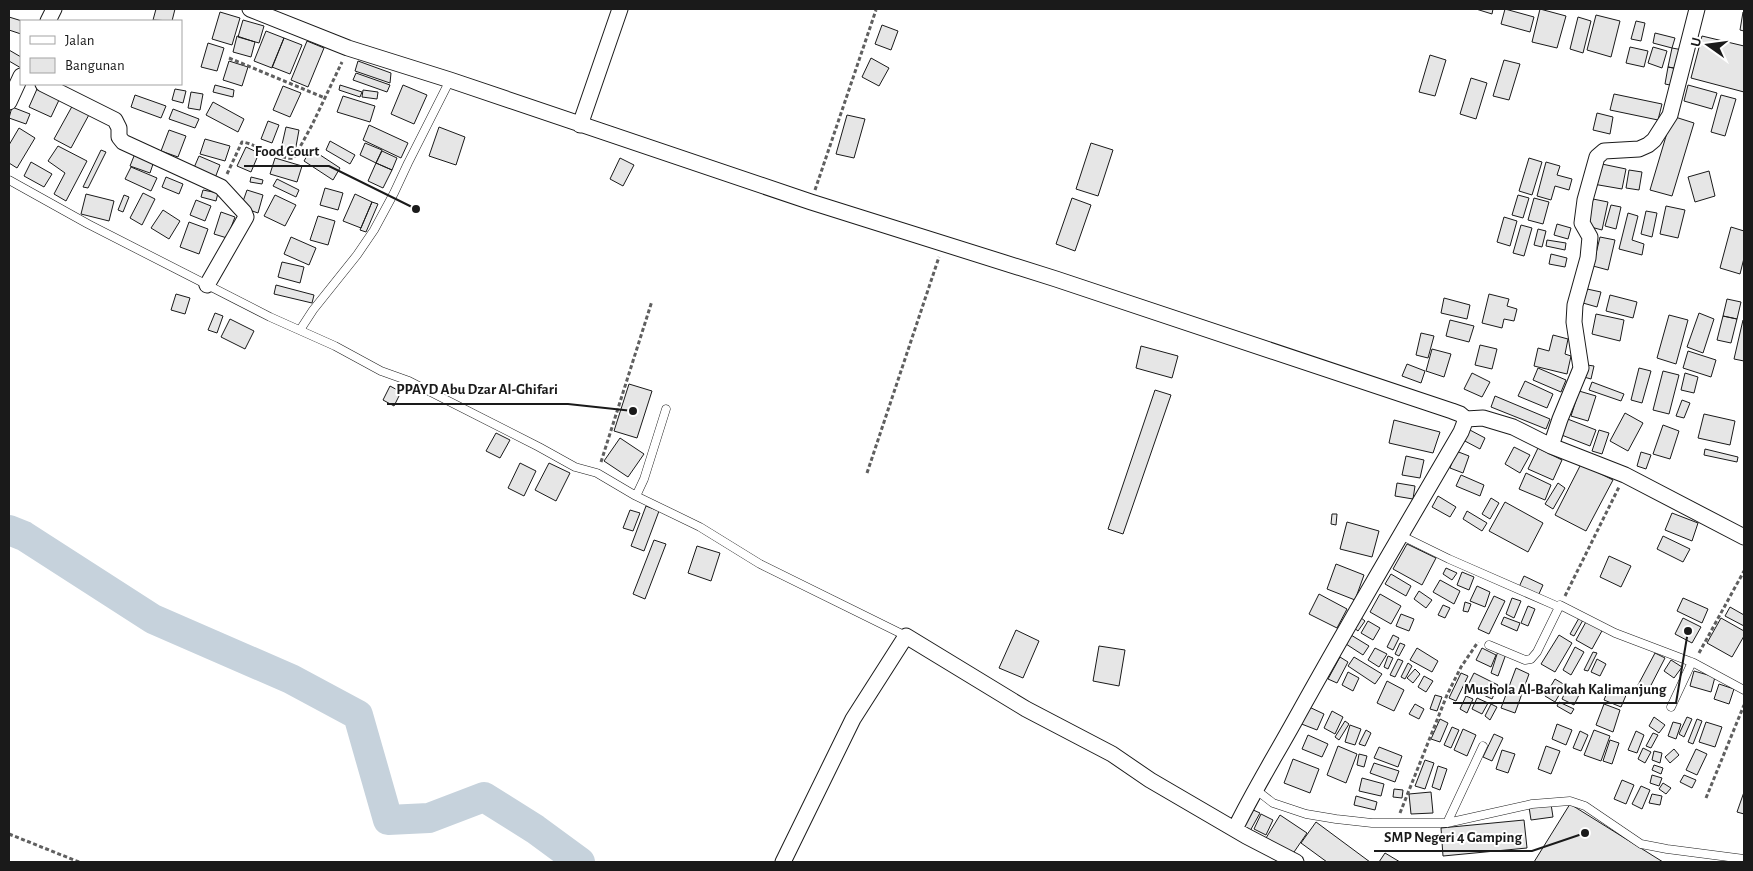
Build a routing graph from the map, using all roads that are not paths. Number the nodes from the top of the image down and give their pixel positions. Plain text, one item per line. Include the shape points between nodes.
1 (250, 9) edge
2 (620, 9) edge
3 (1697, 9) edge
4 (9, 67) edge
5 (20, 73) edge
6 (20, 76) edge
7 (450, 80) junction
8 (45, 85) edge
9 (9, 102) edge
10 (580, 125) junction
11 (9, 180) edge
12 (209, 282) junction
13 (300, 330) junction
14 (666, 409) dead end
15 (1466, 420) junction
16 (1551, 446) junction
17 (636, 496) junction
18 (1400, 535) junction
19 (1744, 537) edge
20 (1560, 606) junction
21 (906, 636) junction
22 (1489, 645) road end
23 (1693, 662) junction
24 (1744, 690) edge
25 (1671, 707) dead end
26 (1483, 746) dead end
27 (1255, 789) junction
28 (1447, 823) junction
29 (1235, 829) junction
30 (1744, 859) edge
31 (783, 862) edge
32 (1296, 862) edge

1 - 7 street via 348,48
2 - 10 street
3 - 16 street via 1670,115 1648,145 1639,149 1604,151 1597,157 1590,177 1582,223 1590,236 1588,258 1575,305 1574,322 1581,368
4 - 5 street
6 - 9 street
7 - 10 street
7 - 13 lane via 374,230
8 - 12 street via 115,120 122,142 221,186 246,214
10 - 15 street via 1452,411
11 - 12 lane via 88,224
12 - 13 lane
13 - 17 lane via 381,371 409,381 575,467 597,473
14 - 17 lane
15 - 16 street via 1483,418
15 - 18 street
16 - 19 street via 1625,475
17 - 21 lane via 700,527 760,564
18 - 20 lane
18 - 27 street
20 - 22 lane via 1531,659 1525,660
20 - 23 lane via 1615,633
21 - 29 street
21 - 31 street via 853,719
23 - 24 lane
23 - 25 lane
26 - 28 lane
27 - 28 lane via 1274,803 1306,814 1372,823
27 - 29 street
28 - 30 lane via 1532,804 1570,800 1585,806 1641,844
29 - 32 street

